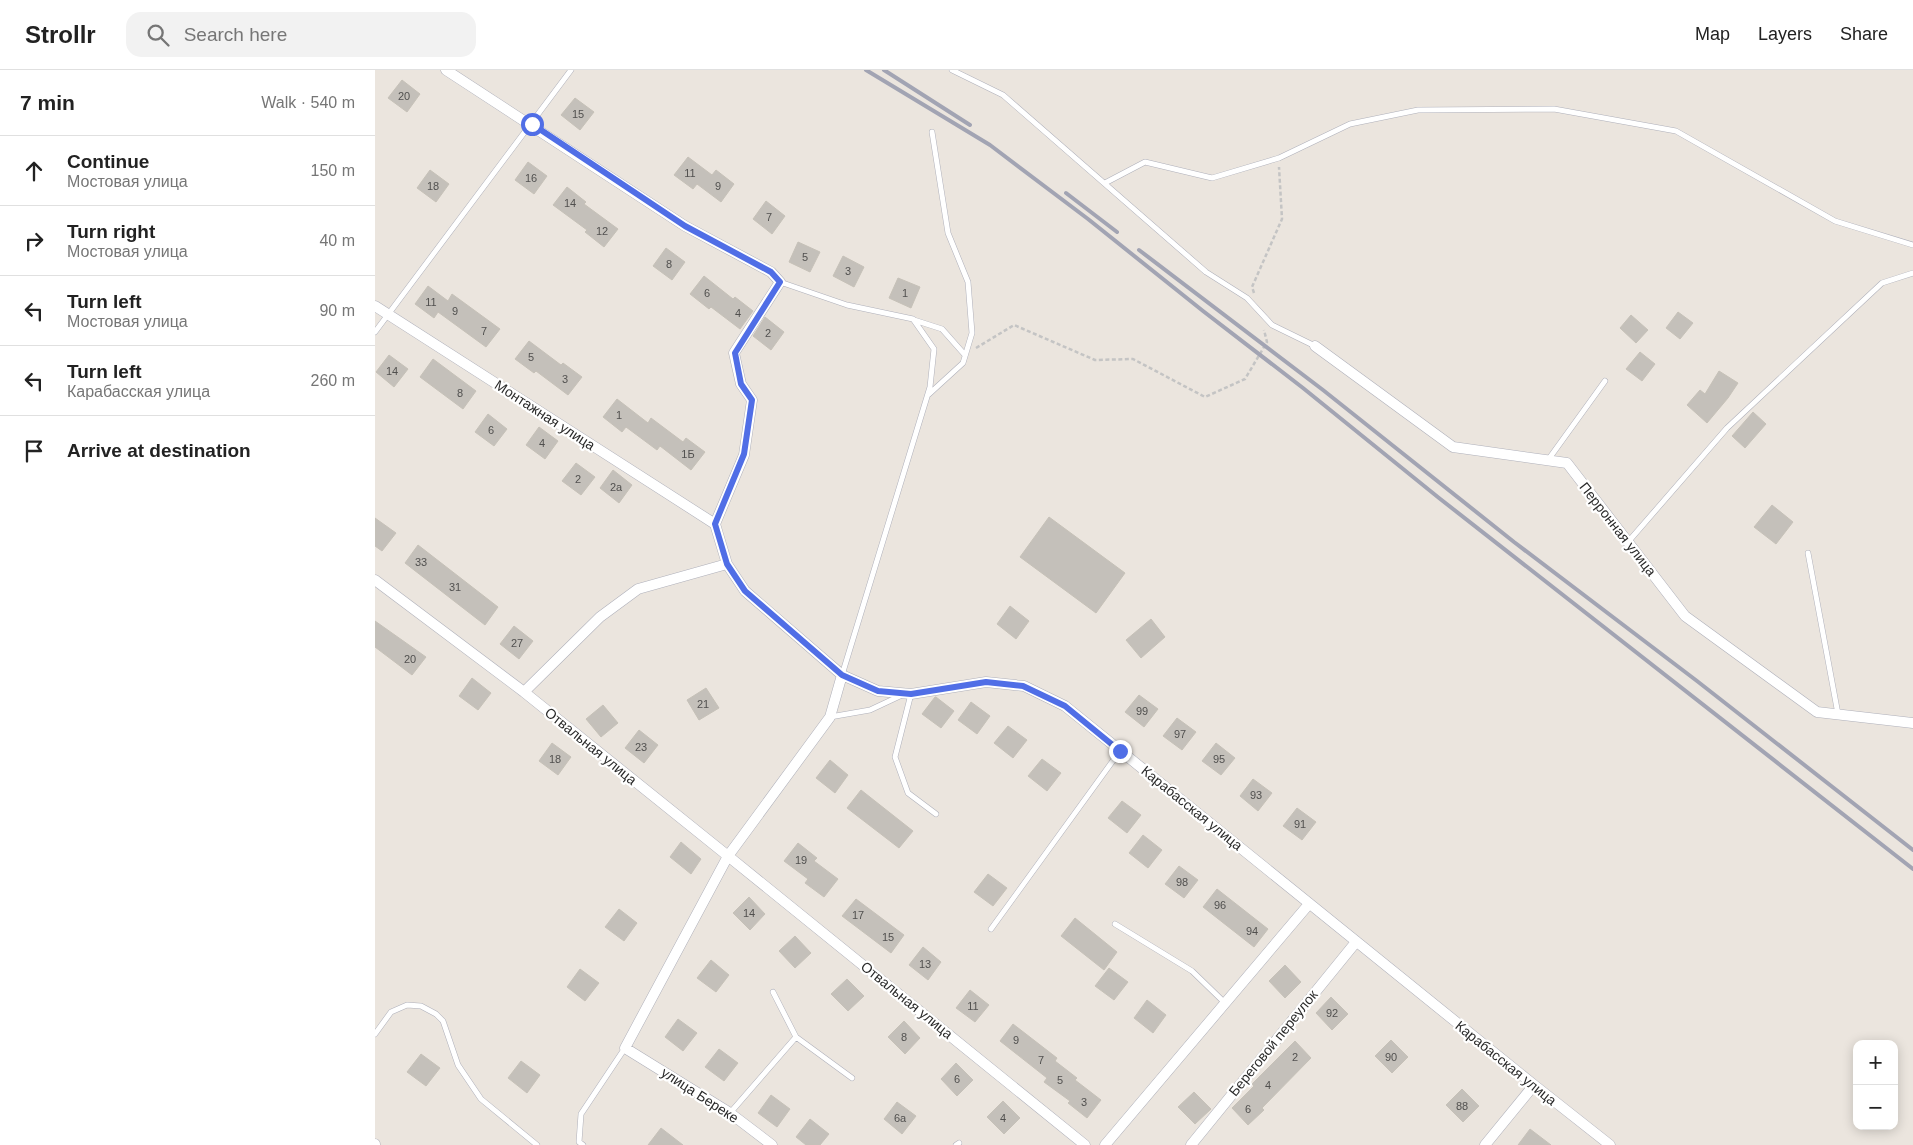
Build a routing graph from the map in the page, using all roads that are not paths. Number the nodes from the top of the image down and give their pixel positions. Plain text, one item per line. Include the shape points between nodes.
1 (446, 70) edge
2 (571, 70) edge
3 (952, 70) edge
4 (532, 124) junction
5 (932, 132) dead end
6 (1105, 183) junction
7 (1913, 245) edge
8 (1913, 273) edge
9 (780, 282) junction
10 (375, 306) edge
11 (387, 314) junction
12 (913, 320) junction
13 (375, 332) edge
14 (1315, 346) joint
15 (965, 355) junction
16 (1605, 382) dead end
17 (927, 395) junction
18 (1547, 460) junction
19 (715, 524) junction
20 (1628, 542) junction
21 (1808, 553) dead end
22 (727, 564) junction
23 (375, 580) edge
24 (842, 675) junction
25 (525, 692) junction
26 (908, 694) junction
27 (1838, 714) junction
28 (830, 717) junction
29 (1913, 722) edge
30 (1120, 751) junction
31 (936, 814) dead end
32 (729, 856) junction
33 (1309, 904) junction
34 (1115, 924) dead end
35 (991, 929) dead end
36 (1356, 942) junction
37 (773, 992) dead end
38 (1225, 1003) junction
39 (375, 1034) edge
40 (796, 1037) junction
41 (625, 1048) junction
42 (852, 1078) dead end
43 (1534, 1086) junction
44 (730, 1113) junction
45 (578, 1144) edge
46 (537, 1145) edge
47 (772, 1145) edge
48 (1085, 1145) edge
49 (1105, 1145) edge
50 (1191, 1145) edge
51 (1485, 1145) edge
52 (1610, 1145) edge

1 - 4 street
2 - 4 lane
3 - 6 lane via 1003,94
4 - 9 street via 685,226 771,272
4 - 11 lane
5 - 15 lane via 948,233 968,282 972,333
6 - 7 lane via 1145,162 1212,178 1279,158 1350,124 1418,110 1554,108 1676,131 1835,221
6 - 14 lane via 1206,272 1247,298 1272,325
8 - 20 lane via 1882,283 1734,422
9 - 12 lane via 847,305
9 - 19 street via 735,353 741,384 752,400 744,454
10 - 11 street, Монтажная улица
11 - 13 lane
11 - 19 street, Монтажная улица
12 - 15 lane via 942,329
12 - 17 lane via 934,349
14 - 18 street, Перронная улица via 1453,447
15 - 17 lane via 963,363
16 - 18 lane
17 - 24 lane
18 - 20 street, Перронная улица via 1567,463
19 - 22 street, Карабасская улица
20 - 27 street, Перронная улица via 1685,616 1817,712
21 - 27 lane
22 - 24 street, Карабасская улица via 745,591
22 - 25 street via 638,589 600,617
23 - 25 street, Отвальная улица
24 - 26 street, Карабасская улица via 878,691
24 - 28 street
25 - 32 street, Отвальная улица
26 - 28 lane via 870,710
26 - 30 street, Карабасская улица via 986,682 1023,686 1065,706
26 - 31 lane via 895,757 908,793
27 - 29 street, Перронная улица
28 - 32 street
30 - 33 street, Карабасская улица
30 - 35 lane
32 - 41 street
32 - 48 street, Отвальная улица
33 - 36 street, Карабасская улица
33 - 38 street
34 - 38 lane via 1192,971
36 - 43 street, Карабасская улица
36 - 50 street, Береговой переулок
37 - 40 lane
38 - 49 street
39 - 46 lane via 391,1012 407,1005 421,1006 436,1014 443,1021 458,1065 481,1099
40 - 42 lane
40 - 44 lane
41 - 44 street, улица Береке
41 - 45 lane via 581,1114
43 - 51 street
43 - 52 street, Карабасская улица
44 - 47 street, улица Береке

